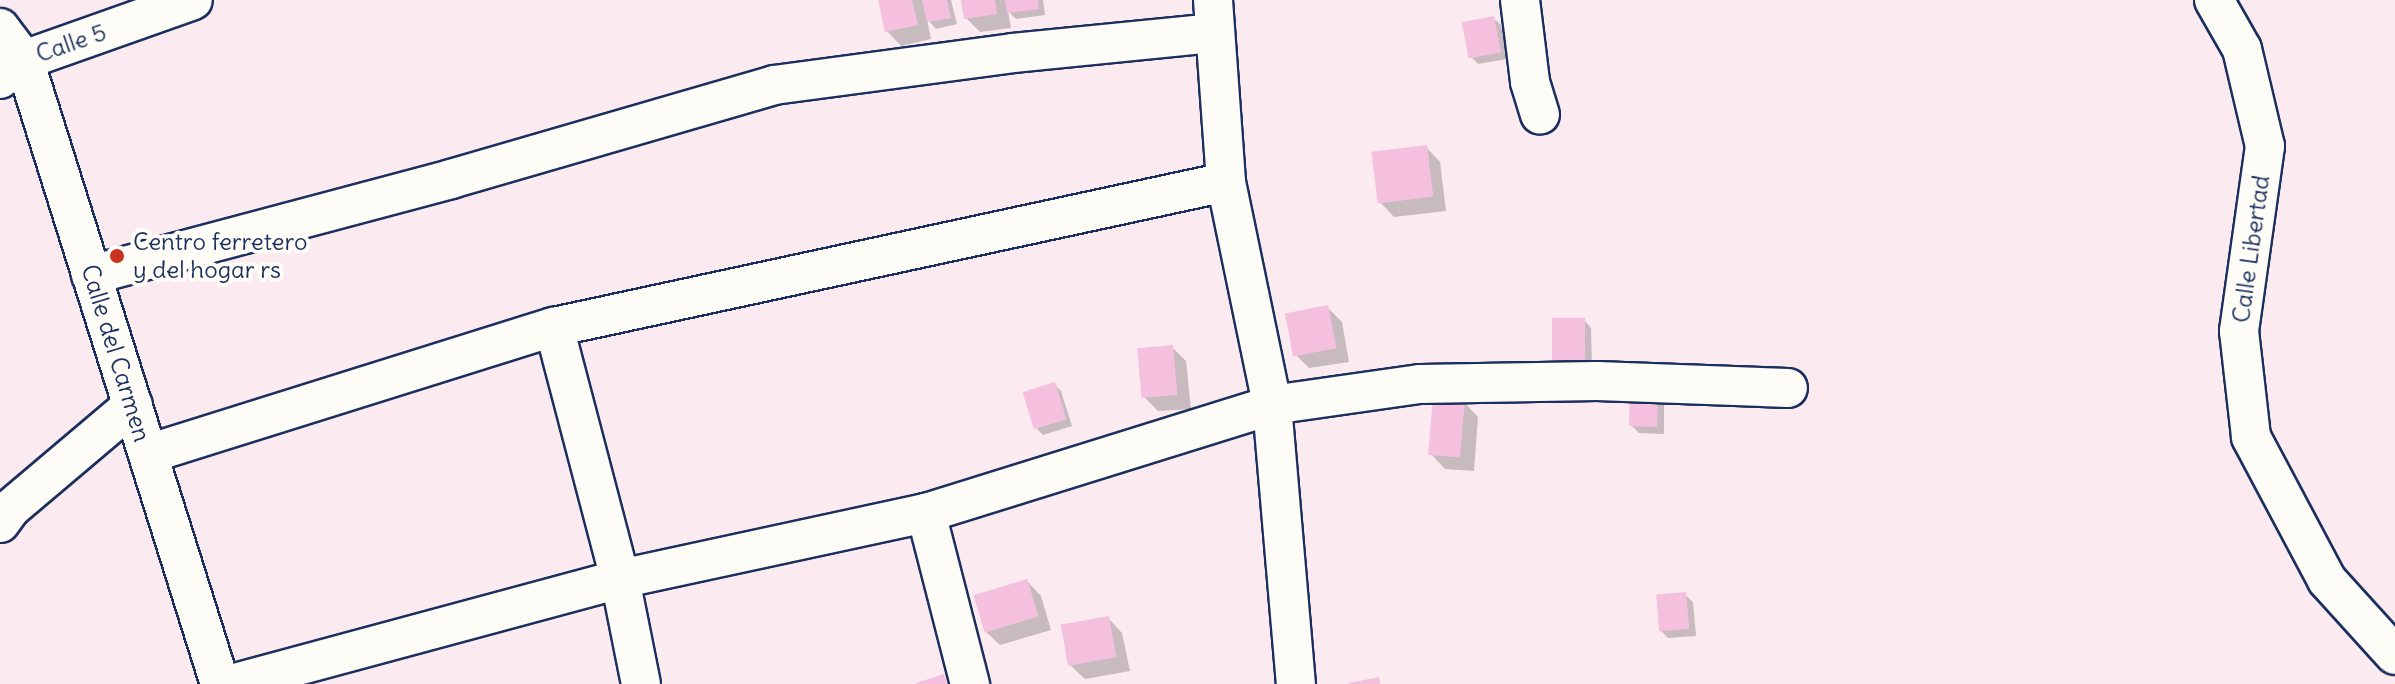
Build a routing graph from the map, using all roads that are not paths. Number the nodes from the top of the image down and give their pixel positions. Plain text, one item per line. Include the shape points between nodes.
1 (1520, 0) edge
2 (2214, 0) edge
3 (176, 3) edge
4 (1214, 17) edge
5 (0, 28) edge
6 (12, 69) edge
7 (1540, 115) dead end
8 (1226, 182) junction
9 (91, 275) junction
10 (554, 327) junction
11 (1788, 388) dead end
12 (133, 405) junction
13 (1272, 405) junction
14 (148, 454) junction
15 (926, 513) junction
16 (0, 523) edge
17 (620, 579) junction
18 (2395, 655) edge
19 (220, 684) edge
20 (231, 684) edge
21 (641, 684) edge
22 (970, 684) edge
23 (1296, 684) edge

1 - 7 street via 1530,82
2 - 18 street, Calle Libertad via 2242,49 2265,146 2239,331 2251,437 2327,580
3 - 6 street, Calle 5
4 - 8 street
4 - 9 street via 1013,53 774,85
5 - 6 street, Calle del Carmen
6 - 9 street, Calle del Carmen
8 - 10 street
8 - 13 street
9 - 12 street, Calle del Carmen
10 - 14 street
10 - 17 street
11 - 13 street via 1597,381 1420,384
12 - 14 street, Calle del Carmen
12 - 16 street
13 - 15 street
13 - 23 street
14 - 19 street, Calle del Carmen
15 - 17 street
15 - 22 street
17 - 20 street
17 - 21 street

